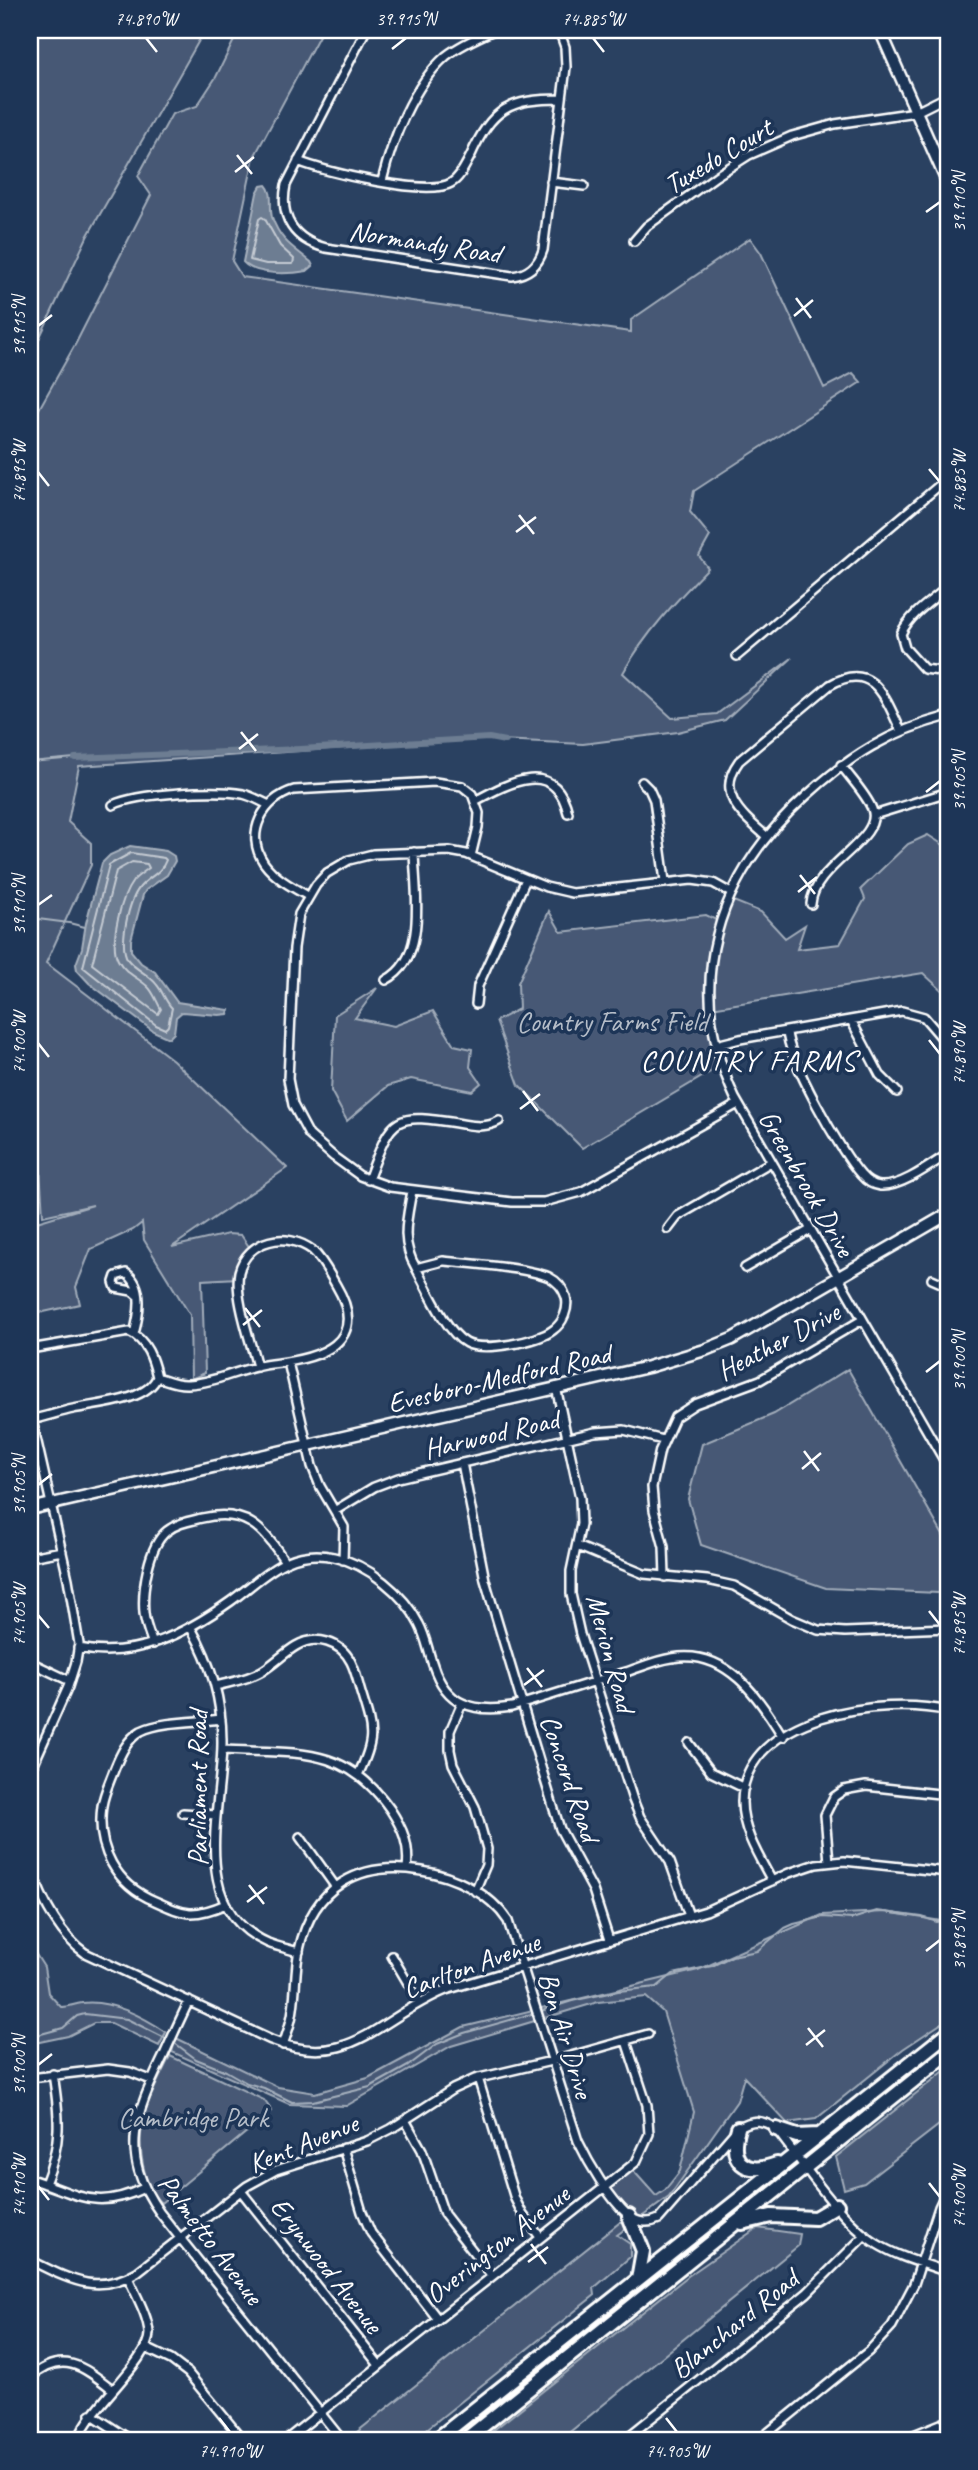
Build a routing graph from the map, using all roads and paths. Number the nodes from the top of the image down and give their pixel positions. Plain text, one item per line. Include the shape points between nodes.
1 (366, 30) edge
2 (494, 30) edge
3 (559, 30) edge
4 (880, 30) edge
5 (948, 96) edge
6 (562, 99) junction
7 (916, 112) junction
8 (298, 161) junction
9 (382, 181) junction
10 (551, 182) junction
11 (948, 184) edge
12 (584, 186) dead end
13 (634, 242) dead end
14 (948, 478) edge
15 (948, 587) edge
16 (737, 656) dead end
17 (948, 672) edge
18 (948, 716) edge
19 (901, 731) junction
20 (841, 765) junction
21 (642, 782) dead end
22 (948, 792) edge
23 (475, 801) junction
24 (113, 805) dead end
25 (268, 805) junction
26 (568, 813) dead end
27 (874, 815) junction
28 (766, 836) junction
29 (414, 852) junction
30 (471, 856) junction
31 (526, 879) junction
32 (665, 881) junction
33 (731, 893) junction
34 (307, 896) junction
35 (811, 904) dead end
36 (386, 980) dead end
37 (476, 1004) dead end
38 (851, 1020) junction
39 (787, 1031) junction
40 (716, 1045) junction
41 (948, 1045) edge
42 (897, 1092) dead end
43 (738, 1104) junction
44 (499, 1121) dead end
45 (948, 1154) edge
46 (771, 1162) junction
47 (368, 1180) junction
48 (412, 1191) junction
49 (948, 1214) edge
50 (668, 1229) dead end
51 (810, 1230) junction
52 (416, 1268) junction
53 (745, 1268) dead end
54 (838, 1278) junction
55 (932, 1279) dead end
56 (948, 1286) edge
57 (138, 1296) dead end
58 (862, 1320) junction
59 (134, 1334) junction
60 (30, 1349) edge
61 (288, 1362) junction
62 (257, 1367) junction
63 (157, 1377) junction
64 (555, 1387) junction
65 (31, 1420) edge
66 (567, 1438) junction
67 (663, 1440) junction
68 (307, 1445) junction
69 (462, 1463) junction
70 (948, 1467) edge
71 (51, 1503) junction
72 (30, 1509) edge
73 (336, 1510) junction
74 (577, 1546) junction
75 (62, 1551) junction
76 (30, 1557) edge
77 (344, 1560) junction
78 (285, 1562) junction
79 (665, 1577) junction
80 (191, 1628) junction
81 (948, 1628) edge
82 (153, 1644) junction
83 (78, 1648) junction
84 (30, 1662) edge
85 (70, 1681) junction
86 (595, 1682) junction
87 (216, 1686) junction
88 (462, 1703) junction
89 (523, 1704) junction
90 (948, 1711) edge
91 (221, 1719) junction
92 (783, 1737) junction
93 (689, 1743) dead end
94 (222, 1750) junction
95 (30, 1772) edge
96 (358, 1775) junction
97 (744, 1788) junction
98 (948, 1795) edge
99 (183, 1813) dead end
100 (216, 1815) junction
101 (300, 1836) dead end
102 (829, 1862) junction
103 (30, 1866) edge
104 (407, 1869) junction
105 (948, 1872) edge
106 (772, 1881) junction
107 (38, 1886) junction
108 (335, 1886) junction
109 (30, 1890) edge
110 (475, 1891) junction
111 (226, 1904) junction
112 (689, 1916) junction
113 (609, 1940) junction
114 (299, 1952) junction
115 (391, 1956) dead end
116 (523, 1966) junction
117 (189, 2001) junction
118 (419, 2002) junction
119 (948, 2033) edge
120 (648, 2034) dead end
121 (626, 2040) junction
122 (283, 2045) junction
123 (948, 2053) edge
124 (552, 2061) junction
125 (53, 2074) junction
126 (30, 2078) edge
127 (478, 2078) junction
128 (151, 2080) junction
129 (405, 2120) junction
130 (738, 2128) junction
131 (776, 2129) junction
132 (819, 2135) junction
133 (343, 2148) junction
134 (791, 2157) junction
135 (806, 2168) junction
136 (30, 2179) edge
137 (45, 2184) junction
138 (605, 2186) junction
139 (144, 2188) junction
140 (948, 2188) edge
141 (241, 2191) junction
142 (837, 2205) junction
143 (629, 2216) junction
144 (732, 2227) junction
145 (865, 2235) junction
146 (540, 2238) junction
147 (180, 2239) junction
148 (30, 2260) edge
149 (922, 2262) junction
150 (948, 2272) edge
151 (492, 2276) junction
152 (128, 2277) junction
153 (637, 2279) junction
154 (437, 2318) junction
155 (146, 2348) junction
156 (379, 2365) junction
157 (30, 2378) edge
158 (112, 2389) junction
159 (320, 2413) junction
160 (91, 2414) junction
161 (948, 2421) edge
162 (78, 2440) edge
163 (131, 2440) edge
164 (243, 2440) edge
165 (286, 2440) edge
166 (342, 2440) edge
167 (436, 2440) edge
168 (465, 2440) edge
169 (624, 2440) edge
170 (759, 2440) edge
171 (901, 2440) edge

1 - 8 street, Normandy Road
2 - 9 street via 453,51 430,73 396,136
3 - 6 street, Normandy Road via 566,57
4 - 7 street
5 - 7 street, Tuxedo Court
6 - 9 street via 530,99 496,115 451,184 423,187
6 - 10 street, Normandy Road
7 - 11 street
7 - 13 street, Tuxedo Court via 813,130 749,155 647,226
8 - 9 street
8 - 10 street, Normandy Road via 286,185 284,207 291,228 307,241 345,252 505,276 525,273 541,256
10 - 12 street
14 - 16 street
15 - 17 street via 911,618 901,634 905,648 924,669
18 - 19 street, Greenbrook Drive
19 - 20 street, Greenbrook Drive
19 - 28 street via 883,693 868,681 842,679 819,694 739,761 732,773 733,801
20 - 27 street
20 - 28 street, Greenbrook Drive
21 - 32 street via 654,800
22 - 27 street
23 - 25 street via 461,786 435,782 294,790
23 - 26 street via 535,779 560,790
23 - 30 street via 478,827
24 - 25 street via 135,798 223,793 247,795
25 - 34 street via 256,830 258,853 276,876
27 - 35 street via 868,833 818,884
28 - 33 street, Greenbrook Drive
29 - 30 street
29 - 34 street via 349,860 327,873
29 - 36 street via 413,946 403,967
30 - 31 street
31 - 32 street via 572,893
31 - 37 street via 478,986
32 - 33 street via 707,881
33 - 40 street, Greenbrook Drive via 712,961 710,1004
34 - 47 street via 294,948 290,1097 315,1141
38 - 39 street
38 - 41 street via 910,1012 930,1022
38 - 42 street via 880,1075
39 - 40 street
39 - 45 street via 796,1064 863,1177 875,1185 889,1186
40 - 43 street, Greenbrook Drive
43 - 46 street, Greenbrook Drive
43 - 48 street via 567,1197 520,1203
44 - 47 street via 482,1126 404,1119 389,1131
46 - 50 street via 678,1216
46 - 51 street, Greenbrook Drive
47 - 48 street
48 - 52 street via 406,1240
49 - 54 street, Evesboro-Medford Road
51 - 53 street
51 - 54 street, Greenbrook Drive
52 - 52 street via 443,1261 545,1275 563,1290 565,1315 547,1334 494,1347 473,1346 456,1335
54 - 58 street, Greenbrook Drive
54 - 64 street, Evesboro-Medford Road via 705,1350
55 - 56 street
57 - 59 street
58 - 67 street, Heather Drive via 760,1380 684,1410
58 - 70 street, Greenbrook Drive
59 - 60 street
59 - 63 street via 148,1350
61 - 62 street
61 - 62 street via 333,1347 346,1330 347,1311 316,1254 303,1244 273,1240 251,1251 239,1275 242,1312
61 - 68 street
62 - 63 street via 190,1384
63 - 65 street via 148,1388 129,1397
64 - 66 street, Merion Road
64 - 68 street, Evesboro-Medford Road
65 - 71 street
66 - 67 street, Harwood Road via 617,1430
66 - 69 street, Harwood Road
66 - 74 street, Merion Road via 580,1498
67 - 79 street, Heather Drive via 652,1494
68 - 71 street, Evesboro-Medford Road
68 - 73 street via 317,1479
69 - 73 street, Harwood Road via 382,1483
69 - 89 street, Concord Road via 485,1580
71 - 72 street, Evesboro-Medford Road
71 - 75 street
73 - 77 street via 345,1534
74 - 79 street via 636,1572
74 - 86 street, Merion Road via 571,1594
75 - 76 street
75 - 83 street
77 - 78 street via 313,1555
77 - 88 street via 380,1580 405,1602 423,1632 439,1680
78 - 80 street
78 - 82 street via 269,1538 240,1517 212,1516 175,1526 158,1542 147,1576 144,1612
79 - 81 street via 734,1586 818,1630
80 - 82 street
80 - 87 street, Parliament Road
82 - 83 street via 114,1651
83 - 85 street
84 - 85 street
85 - 95 street
86 - 89 street
86 - 92 street via 675,1657 707,1660 749,1688
86 - 112 street, Merion Road via 632,1800 670,1862
87 - 91 street, Parliament Road
87 - 96 street via 255,1675 307,1641 338,1647 353,1667 371,1730 370,1749
88 - 89 street via 490,1710
88 - 110 street via 450,1731 450,1750 487,1849
89 - 113 street, Concord Road via 560,1829 593,1890
90 - 92 street via 909,1705 840,1712 809,1721
91 - 94 street, Parliament Road
91 - 111 street via 153,1727 133,1737 105,1792 102,1829 115,1870 135,1892 188,1915
92 - 97 street via 760,1755
93 - 97 street via 711,1772
94 - 96 street via 307,1753
94 - 100 street, Parliament Road
96 - 104 street via 403,1831
97 - 106 street via 744,1820
98 - 102 street via 866,1786 844,1790 834,1797 825,1815
99 - 100 street
100 - 111 street, Parliament Road via 216,1866
101 - 108 street
102 - 105 street, Carlton Avenue
102 - 106 street, Carlton Avenue
103 - 107 street, Carlton Avenue
104 - 108 street, Bon Air Drive via 364,1871
104 - 110 street, Bon Air Drive via 436,1874
106 - 112 street, Carlton Avenue
107 - 109 street
107 - 117 street, Carlton Avenue via 58,1926 77,1947
108 - 114 street, Bon Air Drive via 311,1917
110 - 116 street, Bon Air Drive via 508,1921
111 - 114 street, Parliament Road via 237,1921 260,1939
112 - 113 street, Carlton Avenue
113 - 116 street, Carlton Avenue
114 - 122 street, Bon Air Drive via 293,2011
115 - 118 street
116 - 118 street, Carlton Avenue
116 - 124 street, Bon Air Drive
117 - 122 street, Carlton Avenue
117 - 128 street, Palmetto Avenue
118 - 122 street, Carlton Avenue via 340,2048 309,2051
119 - 132 highway
120 - 121 street, Kent Avenue
121 - 124 street, Kent Avenue
121 - 138 street, Overington Avenue via 647,2105 649,2134 636,2162
123 - 135 highway
124 - 127 street, Kent Avenue
124 - 138 street, Bon Air Drive via 578,2141
125 - 126 street
125 - 128 street via 116,2069
125 - 137 street via 59,2139
127 - 129 street, Kent Avenue
127 - 146 street via 515,2199
128 - 139 street, Palmetto Avenue via 138,2112 134,2139
129 - 133 street, Kent Avenue
129 - 151 street via 422,2150 444,2214
130 - 131 street via 754,2121
130 - 134 highway via 734,2150 746,2167 760,2169
130 - 143 street via 659,2219 646,2223
131 - 132 highway via 797,2136
131 - 134 street
132 - 134 highway
133 - 141 street, Kent Avenue via 284,2167
133 - 154 street via 371,2233
134 - 135 street
134 - 153 highway
135 - 142 street
135 - 144 highway
136 - 137 street
137 - 139 street via 93,2200 119,2198
138 - 143 street, Bon Air Drive
138 - 146 street, Overington Avenue
139 - 147 street, Palmetto Avenue
140 - 149 street
141 - 147 street, Kent Avenue
141 - 156 street, Erynwood Avenue
142 - 144 highway via 815,2218 761,2217
142 - 145 street
143 - 153 highway via 643,2251
144 - 168 highway
145 - 149 street
145 - 169 street, Blanchard Road via 807,2293
146 - 151 street, Overington Avenue
147 - 152 street, Kent Avenue
147 - 159 street, Palmetto Avenue
148 - 152 street, Kent Avenue via 89,2284 110,2284
149 - 150 street
149 - 170 street via 901,2313 881,2339
151 - 154 street, Overington Avenue
152 - 155 street via 148,2328
153 - 167 highway
154 - 156 street, Overington Avenue
155 - 158 street
155 - 164 street via 188,2373
156 - 159 street, Overington Avenue
157 - 158 street via 50,2365 71,2363
158 - 160 street
159 - 165 street, Overington Avenue
159 - 166 street, Palmetto Avenue
160 - 162 street
160 - 163 street
161 - 171 street

